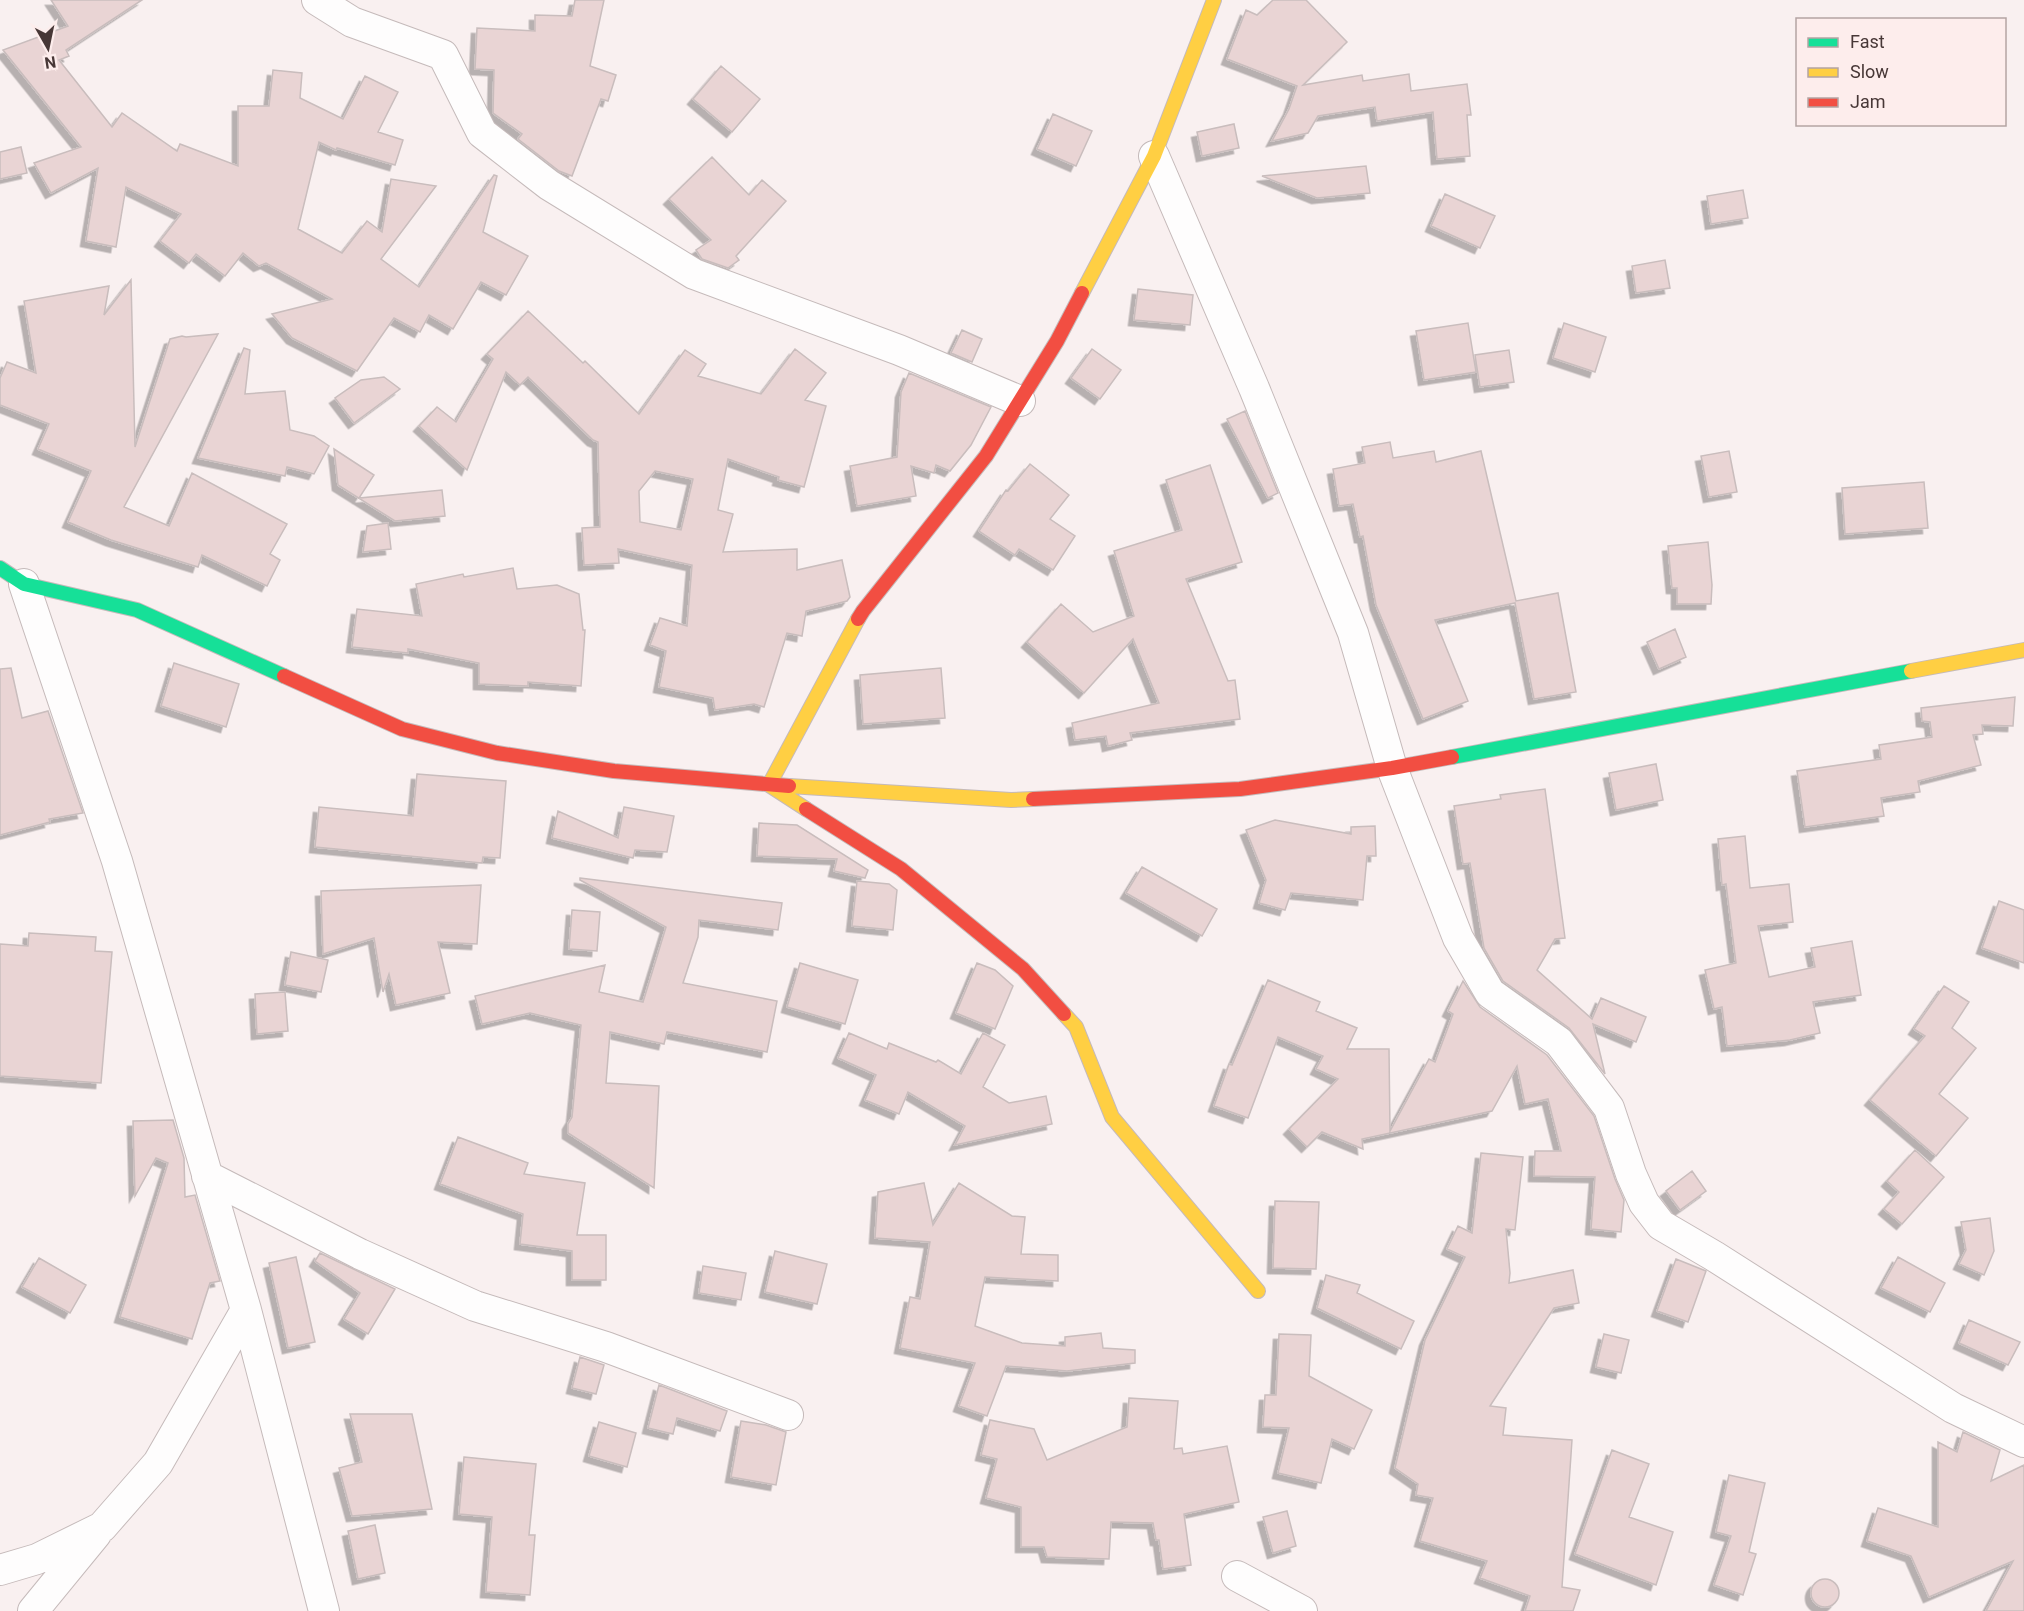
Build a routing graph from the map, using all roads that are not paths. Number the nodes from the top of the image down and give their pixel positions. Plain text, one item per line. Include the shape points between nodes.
1 (317, 0) edge
2 (1214, 0) edge
3 (1154, 156) junction
4 (1020, 401) junction
5 (12, 576) edge
6 (2024, 650) edge
7 (1392, 768) junction
8 (769, 785) junction
9 (207, 1176) junction
10 (1258, 1291) dead end
11 (246, 1310) junction
12 (788, 1415) dead end
13 (2024, 1442) edge
14 (102, 1527) junction
15 (0, 1570) edge
16 (1237, 1576) dead end
17 (33, 1611) edge
18 (324, 1611) edge
19 (1302, 1611) edge

1 - 4 street via 352,22 443,56 482,133 549,185 694,274 899,350
2 - 3 street
3 - 4 street via 1057,341
3 - 7 street via 1353,633
4 - 8 street via 986,456 863,610
5 - 8 street via 137,610 402,729 509,755 614,771
5 - 9 street via 117,861
6 - 7 street
7 - 8 street via 1240,789 1011,800
7 - 13 street via 1458,938 1474,966 1490,993 1559,1042 1609,1108 1631,1174 1644,1203 1661,1225 1953,1408
8 - 10 street via 901,869 1023,969 1076,1027 1112,1117
9 - 11 street
9 - 12 street via 360,1254 475,1306 606,1347
11 - 14 street via 158,1463
11 - 18 street
14 - 15 street via 37,1558
14 - 17 street
16 - 19 street

